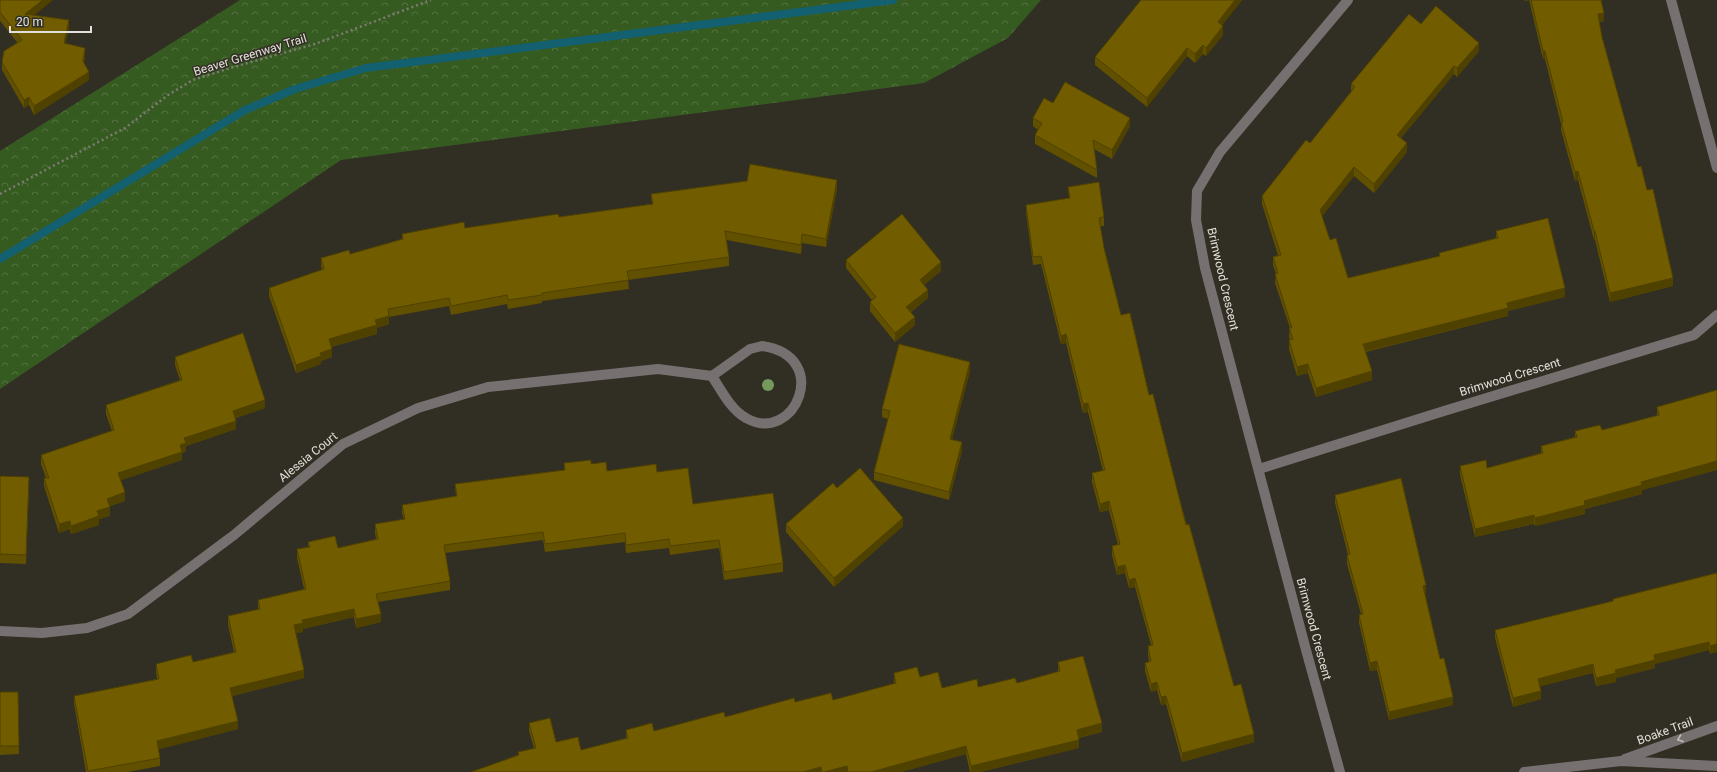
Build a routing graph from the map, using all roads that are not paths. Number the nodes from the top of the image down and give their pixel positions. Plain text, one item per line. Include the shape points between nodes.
1 (1348, 0) edge
2 (1671, 0) edge
3 (1717, 168) edge
4 (1717, 315) edge
5 (712, 376) junction
6 (1259, 469) junction
7 (0, 631) edge
8 (1717, 726) edge
9 (1621, 761) junction
10 (1717, 766) edge
11 (1340, 772) edge
12 (1524, 772) edge

1 - 6 street, Brimwood Crescent via 1220,152 1197,191 1196,220 1205,268
2 - 3 street
4 - 6 street, Brimwood Crescent via 1694,336
5 - 5 street via 736,412 758,423 771,423 792,411 799,400 802,388 801,375 795,363 787,354 769,347 750,348
5 - 7 street, Alessia Court via 658,369 496,386 418,408 344,444 234,535 128,614 87,628 42,634
6 - 11 street, Brimwood Crescent
8 -> 9 street, Boake Trail
9 - 10 street, Boake Trail
9 - 12 street, Boake Trail

